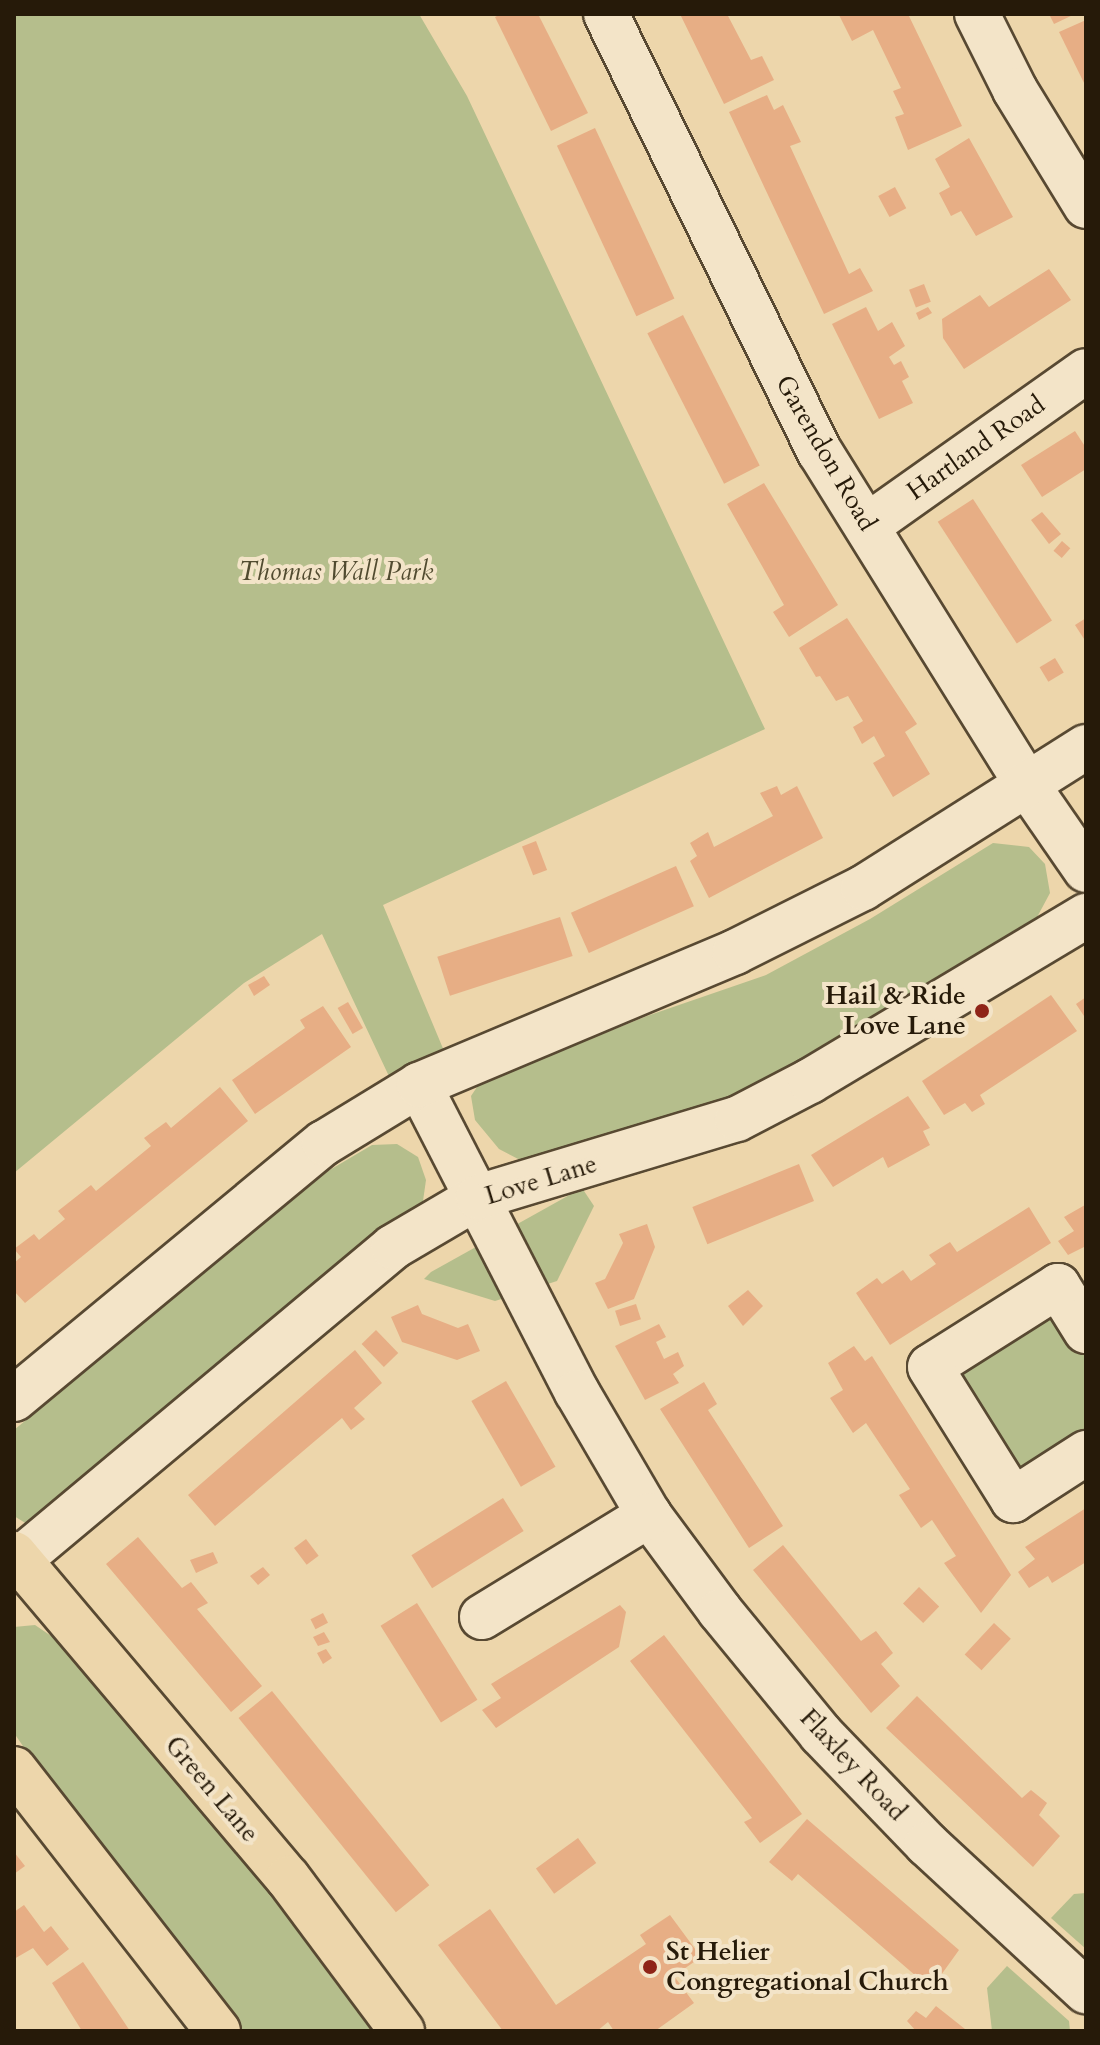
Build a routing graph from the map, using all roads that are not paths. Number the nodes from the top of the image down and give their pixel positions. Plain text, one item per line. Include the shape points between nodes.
1 (606, 14) edge
2 (977, 14) edge
3 (1086, 206) edge
4 (1086, 371) edge
5 (867, 526) junction
6 (1086, 747) edge
7 (1028, 786) junction
8 (1086, 870) edge
9 (1086, 916) edge
10 (419, 1085) junction
11 (478, 1197) junction
12 (1086, 1331) edge
13 (14, 1399) edge
14 (1086, 1453) edge
15 (649, 1515) junction
16 (16, 1559) edge
17 (482, 1617) dead end
18 (14, 1769) edge
19 (1086, 1991) edge
20 (218, 2031) edge
21 (402, 2031) edge

1 - 5 street, Garendon Road via 769,352 820,452
2 - 3 street via 1015,90
4 - 5 street, Hartland Road
5 - 7 street, Garendon Road
6 - 7 street
7 - 8 street, Garendon Road
7 - 10 street via 863,888 735,952
9 - 11 street, Love Lane via 737,1119
10 - 11 street, Flaxley Road
10 - 13 street via 324,1143
11 - 15 street, Flaxley Road via 577,1392
11 - 16 street, Love Lane via 393,1247
12 - 14 street via 1058,1286 930,1367 1013,1500
15 - 17 street
15 - 19 street, Flaxley Road via 821,1734 927,1844
16 - 21 main road, Green Lane via 288,1878
18 - 20 main road

